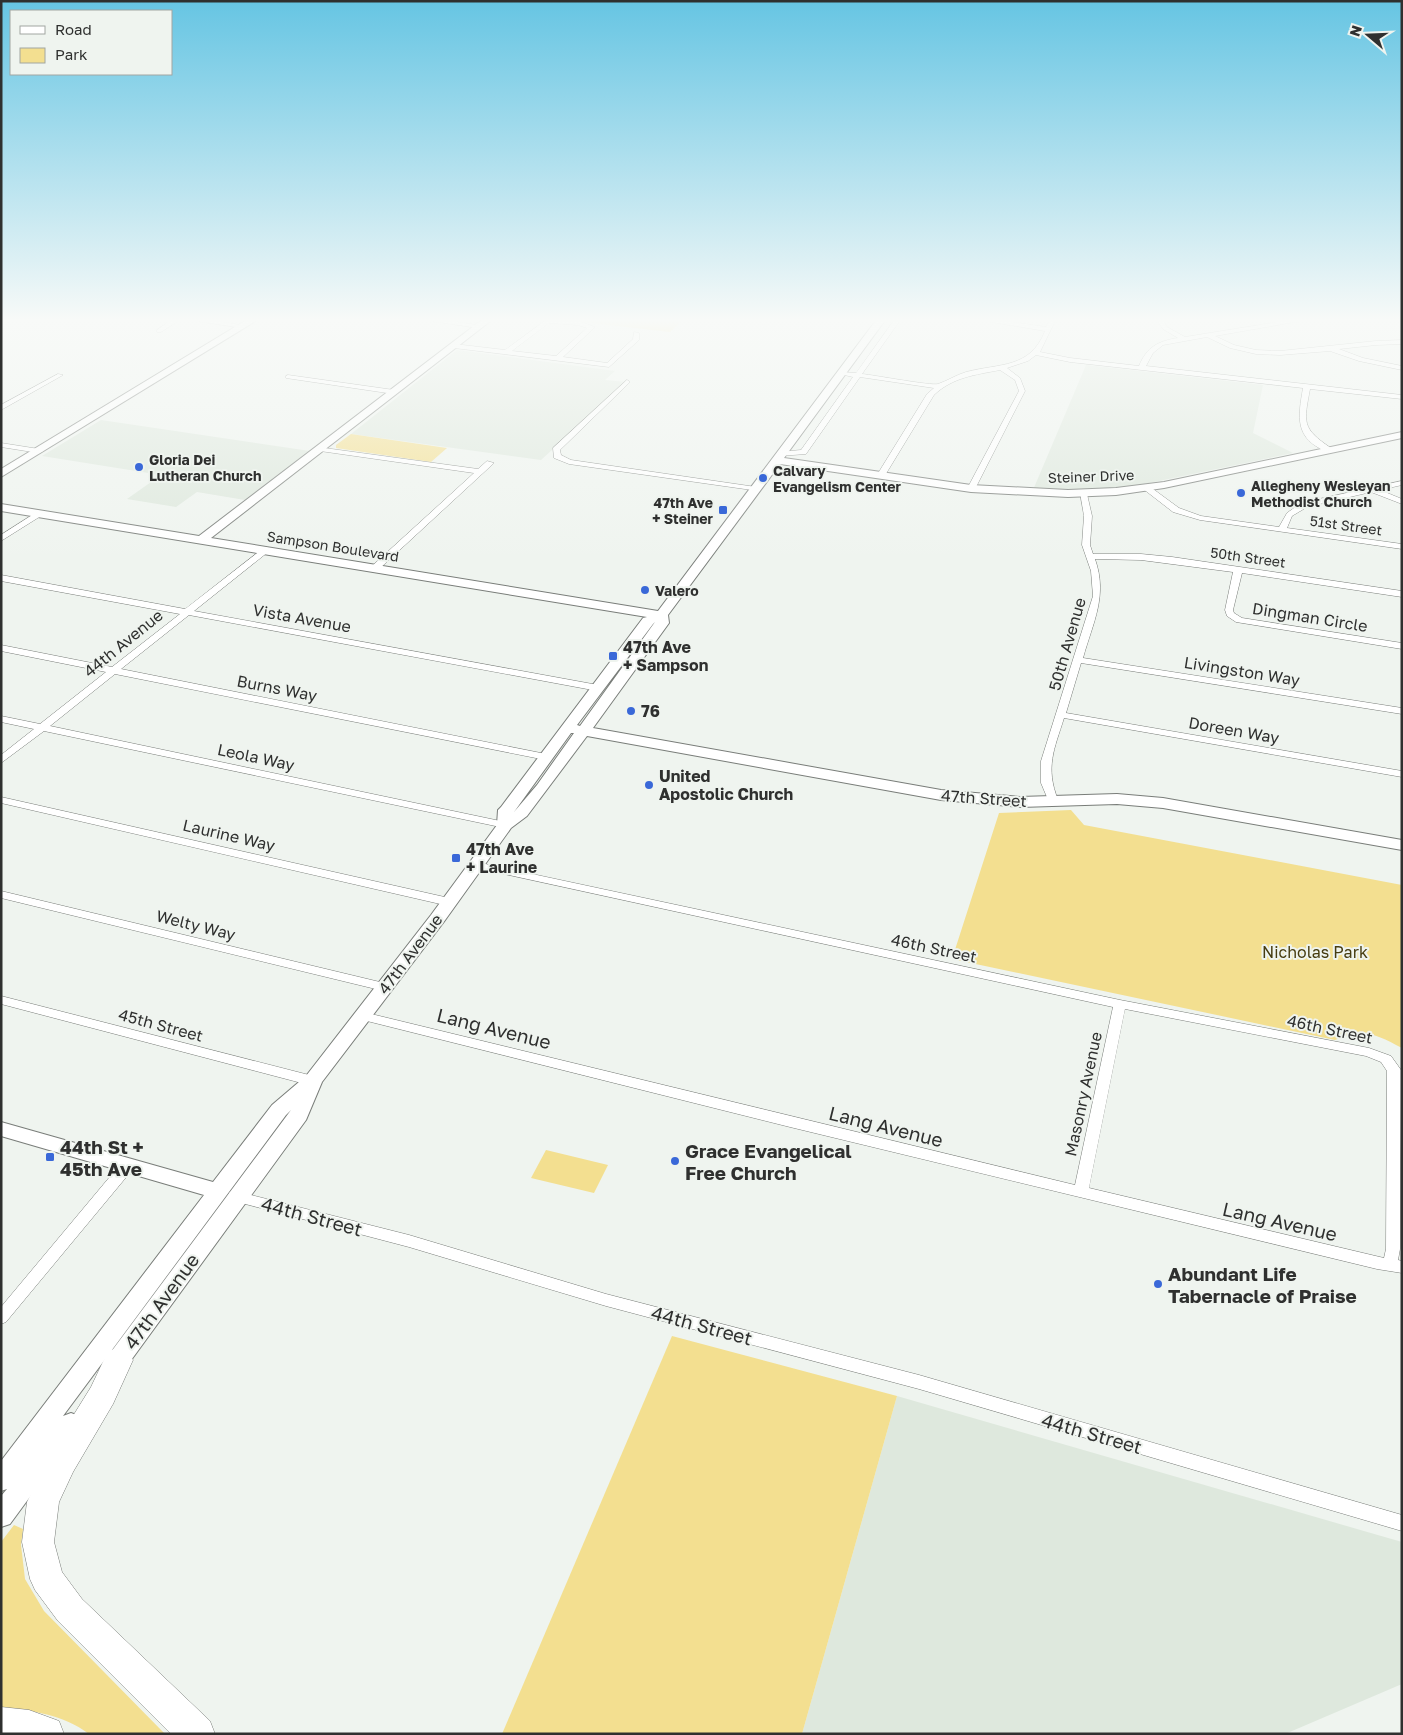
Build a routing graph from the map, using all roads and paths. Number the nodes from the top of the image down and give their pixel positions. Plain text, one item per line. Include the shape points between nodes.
1 (15, 400) edge
2 (122, 400) edge
3 (384, 400) edge
4 (608, 400) edge
5 (822, 400) edge
6 (840, 400) edge
7 (927, 400) edge
8 (1017, 400) edge
9 (1305, 400) edge
10 (1, 408) edge
11 (1400, 437) edge
12 (1, 445) edge
13 (320, 449) junction
14 (1328, 450) junction
15 (39, 451) junction
16 (780, 457) junction
17 (490, 463) dead end
18 (480, 472) junction
19 (1, 474) edge
20 (881, 475) junction
21 (1402, 483) edge
22 (972, 487) junction
23 (1146, 488) junction
24 (756, 489) junction
25 (1372, 490) junction
26 (1083, 494) junction
27 (1402, 502) edge
28 (1, 507) edge
29 (40, 514) junction
30 (1282, 530) junction
31 (1, 538) edge
32 (201, 540) junction
33 (1402, 547) edge
34 (265, 550) junction
35 (1089, 556) junction
36 (375, 568) junction
37 (1238, 570) junction
38 (1, 578) edge
39 (1402, 594) edge
40 (186, 612) junction
41 (660, 614) junction
42 (1402, 646) edge
43 (1, 648) edge
44 (1078, 660) junction
45 (113, 671) junction
46 (598, 688) junction
47 (1402, 712) edge
48 (1062, 715) junction
49 (1, 719) edge
50 (42, 728) junction
51 (568, 728) junction
52 (584, 731) junction
53 (546, 757) junction
54 (1, 760) edge
55 (1402, 774) edge
56 (1, 800) edge
57 (1053, 800) junction
58 (522, 814) junction
59 (505, 825) junction
60 (1402, 845) edge
61 (476, 865) junction
62 (1, 894) edge
63 (449, 902) junction
64 (384, 987) junction
65 (1, 1000) edge
66 (1120, 1004) junction
67 (363, 1016) junction
68 (314, 1081) junction
69 (1399, 1118) edge
70 (1, 1129) edge
71 (128, 1165) junction
72 (1081, 1192) junction
73 (227, 1194) junction
74 (1396, 1265) edge
75 (1, 1318) edge
76 (118, 1360) junction
77 (1, 1480) edge
78 (1, 1516) edge
79 (1402, 1523) edge
80 (1, 1725) edge
81 (46, 1734) edge
82 (197, 1734) edge

1 - 10 street
2 - 15 street
3 - 13 street
4 - 24 street via 556,450 557,456 569,462
5 - 16 main road, 47th Avenue
6 - 16 street via 803,452
7 - 20 street
8 - 22 street
9 - 14 street via 1302,424 1310,437
11 - 14 street, Steiner Drive
12 - 15 street
13 - 18 street
13 - 32 street
14 - 23 street, Steiner Drive
15 - 19 street
16 - 20 street, Steiner Drive
16 - 24 street, 47th Avenue
17 - 18 street
18 - 36 street
20 - 22 street, Steiner Drive
21 - 25 street
22 - 26 street, Steiner Drive
23 - 26 street, Steiner Drive
23 - 30 street, 51st Street via 1170,506 1191,516
24 - 41 street, 47th Avenue
25 - 27 street
25 - 30 street via 1304,505 1286,517
26 - 35 street, 50th Avenue via 1088,516 1085,537
28 - 29 street, Sampson Boulevard
29 - 31 street
29 - 32 street, Sampson Boulevard
30 - 33 street, 51st Street
32 - 34 street, Sampson Boulevard
34 - 36 street, Sampson Boulevard
34 - 40 street, 44th Avenue
35 - 37 street, 50th Street via 1141,557
35 - 44 street, 50th Avenue via 1097,580 1097,596
36 - 41 street, Sampson Boulevard
37 - 39 street, 50th Street
37 - 42 street, Dingman Circle via 1229,610 1239,620
38 - 40 street, Vista Avenue
40 - 45 street, 44th Avenue
40 - 46 street, Vista Avenue
41 - 46 main road, 47th Avenue via 648,621
41 - 52 street, 47th Avenue via 662,623
43 - 45 street, Burns Way
44 - 47 street, Livingston Way
44 - 48 street, 50th Avenue
45 - 50 street, 44th Avenue
45 - 53 street, Burns Way
46 - 51 main road, 47th Avenue
48 - 55 street, Doreen Way
48 - 57 street, 50th Avenue via 1045,771
49 - 50 street, Leola Way
50 - 54 street, 44th Avenue
50 - 59 street, Leola Way
51 - 52 street, 47th Street
51 - 53 street, 47th Avenue
52 - 57 street, 47th Street via 941,795 992,801
52 - 58 street, 47th Avenue
53 - 58 street via 550,763 525,798
53 - 59 street, 47th Avenue via 506,810
56 - 63 street, Laurine Way
57 - 60 street, 47th Street via 1117,799 1163,803
58 - 59 street, 47th Avenue
59 - 61 street, 47th Avenue
61 - 63 street, 47th Avenue
61 - 66 street, 46th Street
62 - 64 street, Welty Way
63 - 64 street, 47th Avenue
64 - 67 street, 47th Avenue
65 - 68 street, 45th Street
66 - 69 street, 46th Street via 1369,1052 1386,1059 1394,1070
66 - 72 street, Masonry Avenue
67 - 68 street, 47th Avenue
67 - 72 street, Lang Avenue
68 - 73 street, 47th Avenue via 299,1115
69 - 74 street via 1392,1249
70 - 71 street, 44th Street
71 - 73 street, 44th Street
71 - 75 street
72 - 74 street, Lang Avenue via 1377,1264
73 - 76 street, 47th Avenue
73 - 77 street, 47th Avenue
73 - 79 street, 44th Street via 409,1241 606,1300 919,1382
76 - 78 street, 47th Avenue
76 - 82 highway via 43,1502 38,1542 48,1579 70,1610
80 - 81 highway via 29,1728

